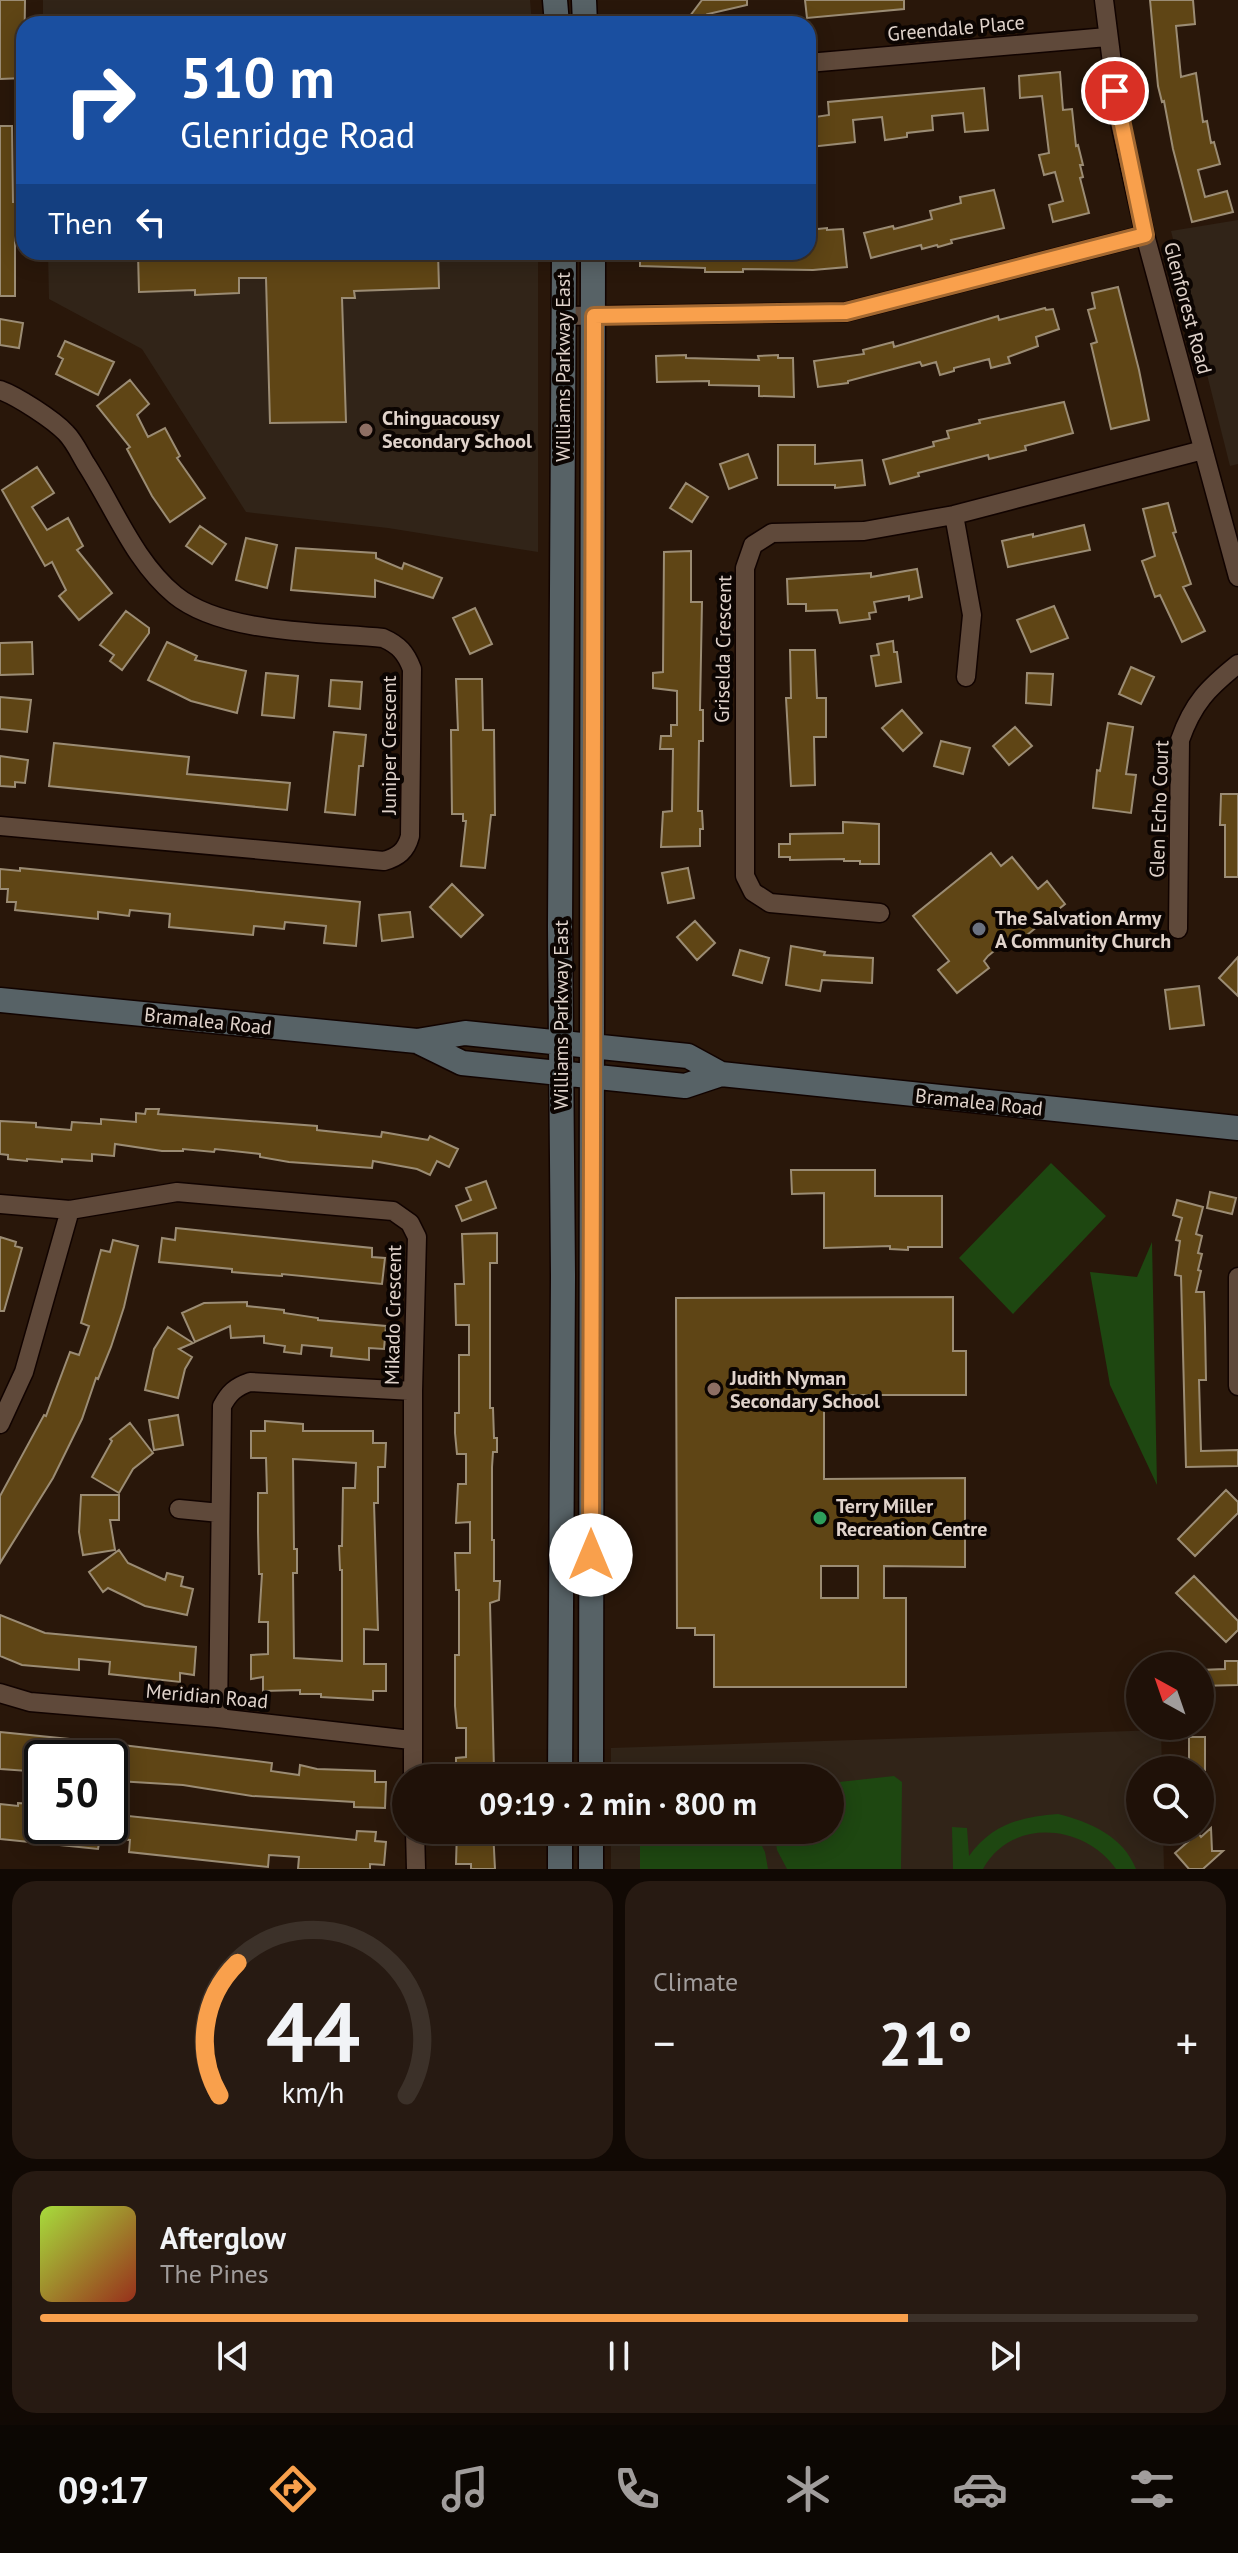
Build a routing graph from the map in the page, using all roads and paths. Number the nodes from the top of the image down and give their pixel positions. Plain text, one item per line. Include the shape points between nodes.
1 (1104, 0) edge
2 (1107, 37) junction
3 (816, 62) edge
4 (1145, 235) junction
5 (564, 260) edge
6 (593, 260) edge
7 (564, 316) junction
8 (594, 316) junction
9 (0, 390) edge
10 (1203, 450) junction
11 (954, 515) junction
12 (1238, 577) edge
13 (1238, 664) edge
14 (966, 677) dead end
15 (0, 826) edge
16 (880, 913) dead end
17 (1178, 929) dead end
18 (0, 1000) edge
19 (417, 1041) junction
20 (561, 1042) junction
21 (591, 1046) junction
22 (561, 1073) junction
23 (721, 1074) junction
24 (591, 1076) junction
25 (1238, 1128) edge
26 (0, 1204) edge
27 (70, 1210) junction
28 (1238, 1277) edge
29 (1238, 1386) edge
30 (413, 1391) junction
31 (0, 1424) edge
32 (179, 1509) dead end
33 (220, 1513) junction
34 (0, 1693) edge
35 (218, 1718) junction
36 (411, 1740) junction
37 (412, 1764) edge
38 (560, 1764) edge
39 (591, 1764) edge
40 (415, 1844) edge
41 (560, 1844) edge
42 (591, 1844) edge
43 (416, 1869) edge
44 (560, 1869) edge
45 (591, 1869) edge

1 - 2 street, Glenforest Road
2 - 3 street, Greendale Place
2 - 4 street, Glenforest Road
4 - 8 street via 846,312
4 - 10 street, Glenforest Road
5 - 7 main road, Williams Parkway East
6 - 8 main road, Williams Parkway East
7 - 8 street
7 - 20 main road, Williams Parkway East
8 - 21 main road, Williams Parkway East
9 - 15 street, Juniper Crescent via 67,433 137,554 176,596 243,624 383,638 403,651 412,669 410,836 407,848 395,858
10 - 11 street, Griselda Crescent
10 - 12 street, Glenforest Road
11 - 14 street via 972,615
11 - 16 street, Griselda Crescent via 864,531 772,533 753,545 745,568 745,876 753,892 770,903
13 - 17 street, Glen Echo Court via 1207,689 1188,716 1180,740
18 - 19 main road, Bramalea Road
19 - 20 main road, Bramalea Road via 465,1033
19 - 22 main road, Bramalea Road via 462,1063
20 - 21 main road, Bramalea Road
20 - 22 main road, Williams Parkway East
21 - 23 main road, Bramalea Road via 688,1056
21 - 24 main road, Williams Parkway East
22 - 24 main road, Bramalea Road
22 - 38 main road, Williams Parkway East
23 - 24 main road, Bramalea Road via 685,1086
23 - 25 main road, Bramalea Road
24 - 39 main road, Williams Parkway East
26 - 27 street, Mikado Crescent
27 - 30 street, Mikado Crescent via 177,1192 401,1215 417,1237
27 - 31 street via 24,1372
28 - 29 street
30 - 33 street via 250,1382 234,1389 222,1406
30 - 36 street, Mikado Crescent
32 - 33 street
33 - 35 street
34 - 35 street, Meridian Road via 30,1702
35 - 36 street, Meridian Road
36 - 37 street, Mikado Crescent
40 - 43 street
41 - 44 main road
42 - 45 main road

